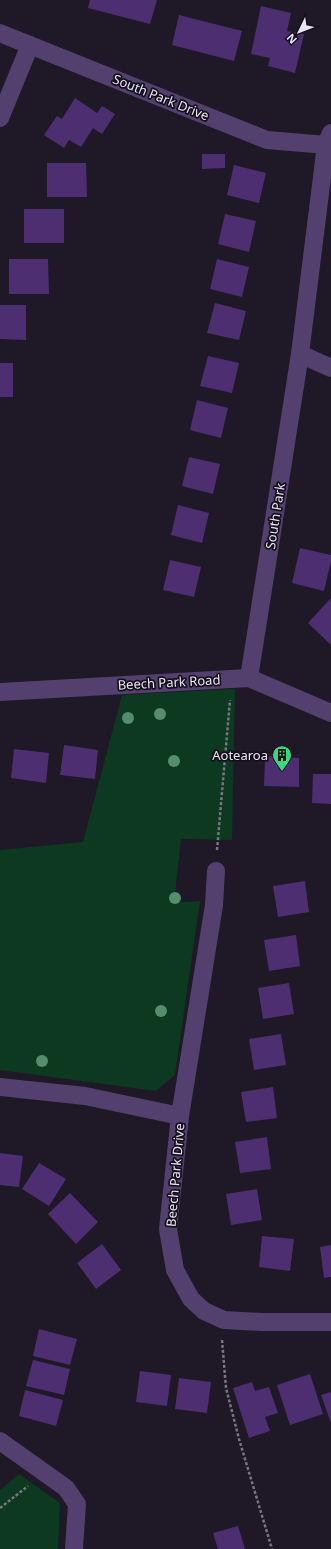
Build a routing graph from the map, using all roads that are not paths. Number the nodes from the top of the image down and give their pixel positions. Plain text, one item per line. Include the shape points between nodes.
1 (0, 33) edge
2 (30, 45) junction
3 (0, 118) edge
4 (328, 139) edge
5 (300, 354) junction
6 (331, 368) edge
7 (241, 678) junction
8 (0, 692) edge
9 (331, 713) edge
10 (216, 871) road end
11 (0, 1087) edge
12 (180, 1116) junction
13 (331, 1322) edge
14 (0, 1441) edge
15 (74, 1549) edge

1 - 2 street, South Park Drive
2 - 3 street
2 - 4 street, South Park Drive via 267,140
4 - 5 street, South Park
5 - 6 street
5 - 7 street, South Park
7 - 8 street, Beech Park Road
7 - 9 street, Beech Park Road
10 - 12 street, Beech Park Drive via 214,905
11 - 12 street, Beech Park Drive via 85,1096
12 - 13 street, Beech Park Drive via 168,1229 176,1270 191,1299 204,1310 224,1320
14 - 15 street via 66,1488 77,1504

